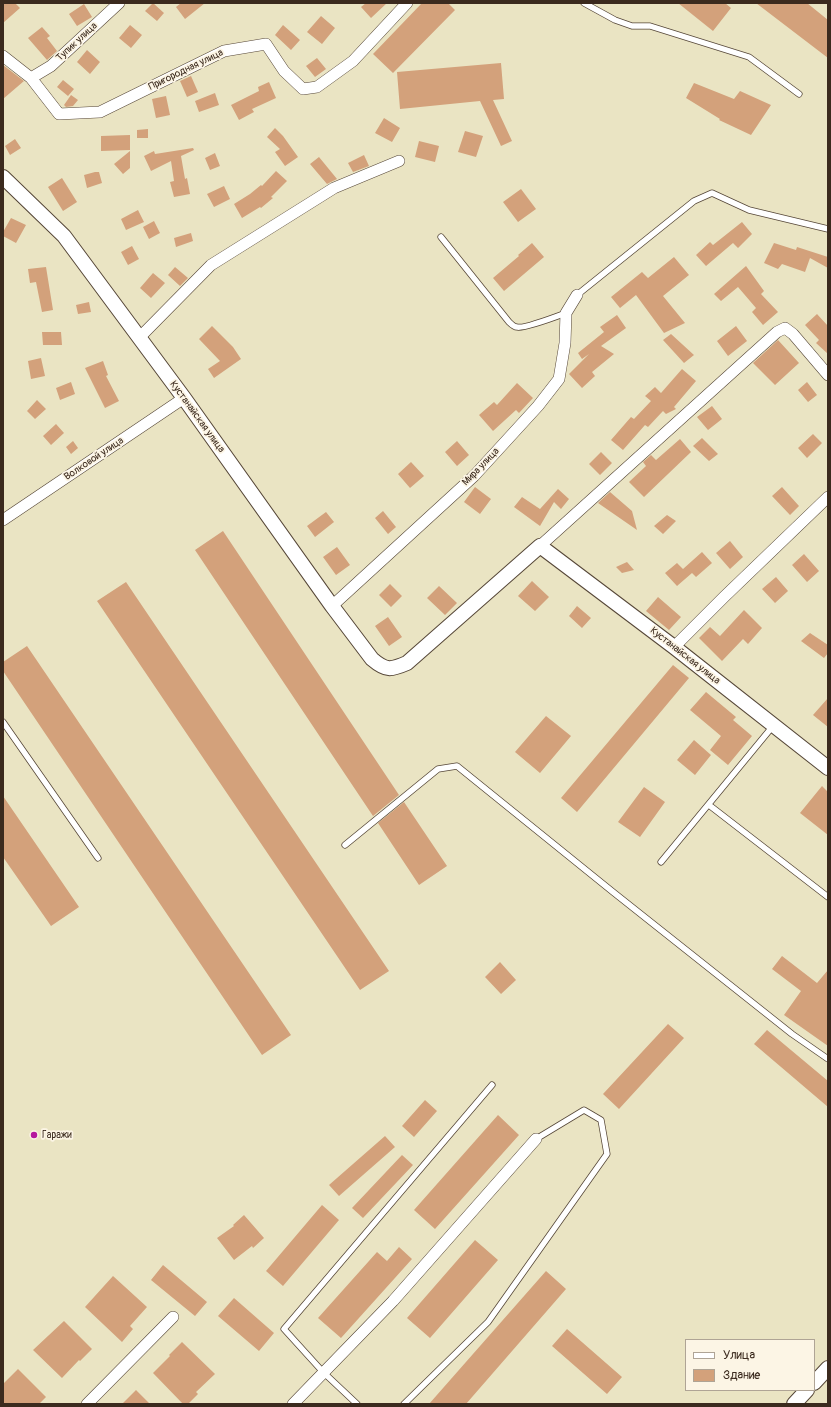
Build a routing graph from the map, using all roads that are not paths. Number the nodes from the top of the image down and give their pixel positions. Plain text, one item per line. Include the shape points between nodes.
1 (119, 3) edge
2 (408, 3) edge
3 (584, 3) edge
4 (3, 56) edge
5 (31, 78) junction
6 (799, 94) dead end
7 (398, 161) dead end
8 (3, 177) edge
9 (828, 229) edge
10 (441, 237) dead end
11 (577, 295) joint
12 (566, 313) junction
13 (139, 338) junction
14 (828, 375) edge
15 (184, 398) junction
16 (828, 497) edge
17 (3, 520) edge
18 (540, 546) junction
19 (332, 606) junction
20 (674, 647) junction
21 (3, 722) edge
22 (774, 726) junction
23 (827, 764) edge
24 (709, 805) junction
25 (345, 845) dead end
26 (98, 858) dead end
27 (661, 862) dead end
28 (828, 897) edge
29 (828, 1059) edge
30 (492, 1085) dead end
31 (536, 1139) joint
32 (173, 1316) dead end
33 (828, 1368) edge
34 (324, 1372) junction
35 (815, 1382) edge
36 (806, 1391) edge
37 (87, 1404) edge
38 (293, 1404) edge
39 (357, 1404) edge
40 (404, 1404) edge
41 (794, 1404) edge

1 - 5 street, Тупик улица via 51,66
2 - 5 street, Пригородная улица via 353,61 317,87 303,89 284,71 266,44 224,51 100,112 59,114
3 - 6 lane via 632,26 650,26 749,57
4 - 5 street
7 - 13 street via 334,188 211,265
8 - 13 street, Кустанайская улица via 64,236
9 - 11 lane via 749,210 712,193 694,201
10 - 12 lane via 509,322 517,328
11 - 12 street, Мира улица
12 - 19 street, Мира улица via 565,343 559,379 538,406 474,476
13 - 15 street, Кустанайская улица
14 - 18 street via 793,334 785,328 777,332
15 - 17 street, Волковой улица
15 - 19 street, Кустанайская улица
16 - 20 street
18 - 19 street, Кустанайская улица via 408,663 394,669 380,666 372,659
18 - 20 street, Кустанайская улица
20 - 22 street, Кустанайская улица
21 - 26 lane
22 - 23 street, Кустанайская улица
22 - 24 lane
24 - 27 lane
24 - 28 lane
25 - 29 lane via 438,769 457,766 612,892
30 - 34 lane via 284,1330
31 - 34 street via 393,1300
31 - 40 lane via 584,1110 601,1120 607,1154 488,1322
32 - 37 street
33 - 35 street
34 - 38 street
34 - 39 lane
36 - 41 street

